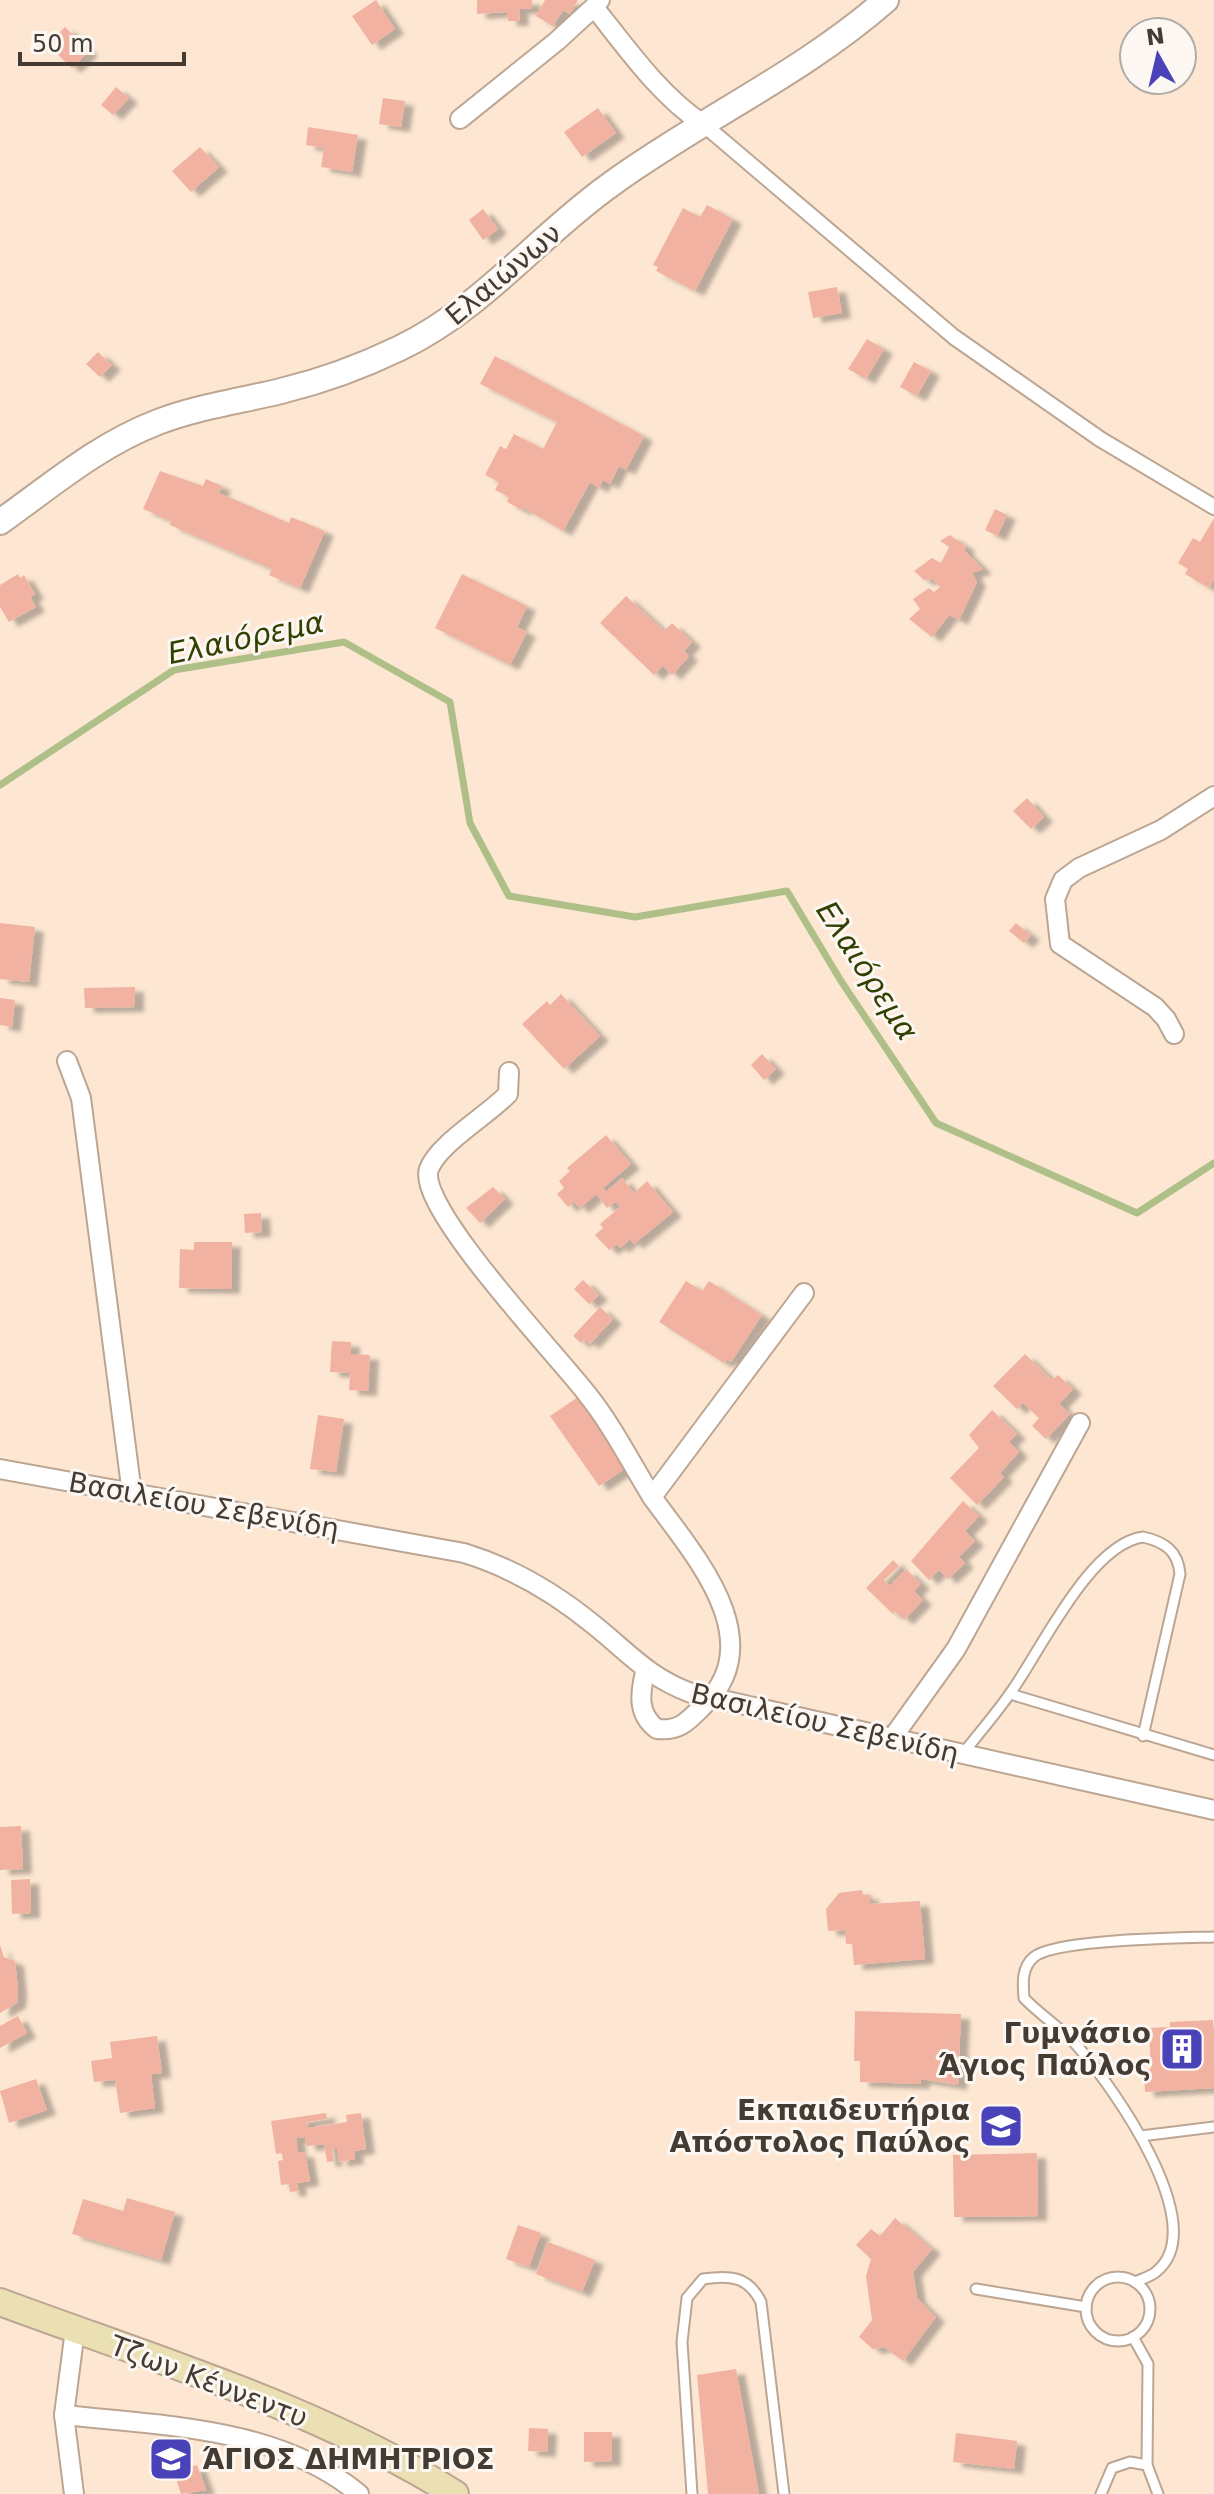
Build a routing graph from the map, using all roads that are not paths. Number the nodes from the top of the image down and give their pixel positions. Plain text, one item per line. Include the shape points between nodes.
1 (886, 0) edge
2 (597, 3) edge
3 (460, 119) dead end
4 (703, 124) junction
5 (1214, 507) edge
6 (0, 522) edge
7 (1214, 796) edge
8 (1174, 1034) dead end
9 (67, 1061) dead end
10 (509, 1072) dead end
11 (804, 1293) dead end
12 (1080, 1423) dead end
13 (0, 1469) edge
14 (132, 1494) junction
15 (652, 1497) junction
16 (645, 1672) junction
17 (1010, 1694) junction
18 (711, 1699) junction
19 (1143, 1736) junction
20 (893, 1737) junction
21 (962, 1755) junction
22 (1214, 1755) edge
23 (1214, 1810) edge
24 (1214, 1937) edge
25 (1214, 2127) edge
26 (1141, 2136) junction
27 (1135, 2282) junction
28 (976, 2289) dead end
29 (0, 2302) edge
30 (1086, 2307) junction
31 (75, 2330) junction
32 (1133, 2337) junction
33 (64, 2415) junction
34 (1147, 2465) junction
35 (74, 2494) edge
36 (359, 2494) edge
37 (455, 2494) edge
38 (692, 2494) edge
39 (784, 2494) edge
40 (1101, 2494) edge
41 (1158, 2494) edge

1 - 4 street, Ελαιώνων via 840,37
2 - 3 street
2 - 4 street via 671,98
4 - 5 street via 963,344 1100,439
4 - 6 street, Ελαιώνων via 600,192 479,300 424,336 300,386 138,430 81,461
7 - 8 street via 1161,830 1079,868 1063,880 1055,899 1060,944 1155,1007
9 - 14 street via 81,1098
10 - 15 street via 508,1094 439,1153 428,1169 428,1186 448,1226 589,1396
11 - 15 street
12 - 20 street via 956,1649
13 - 14 street, Βασιλείου Σεβενίδη
14 - 16 street, Βασιλείου Σεβενίδη via 481,1558 534,1582 573,1608
15 - 18 street via 715,1586 728,1624 732,1655
16 - 18 street, Βασιλείου Σεβενίδη
16 - 18 street via 642,1709 657,1729 681,1728
17 - 19 lane
17 - 19 lane via 1104,1557 1134,1538 1151,1538 1176,1555 1180,1574
17 - 21 lane
18 - 20 street, Βασιλείου Σεβενίδη
19 - 22 lane
20 - 21 street, Βασιλείου Σεβενίδη
21 - 23 street, Βασιλείου Σεβενίδη
24 - 26 lane via 1061,1948 1033,1957 1022,1976 1024,1998 1078,2046
25 - 26 lane
26 - 27 lane via 1166,2189 1173,2228 1158,2271
27 - 30 lane via 1114,2277 1100,2282
27 - 32 lane via 1150,2306 1145,2327
28 - 30 lane
29 - 31 main road, Τζων Κέννεντυ
30 - 32 lane via 1098,2334 1111,2340
31 - 33 street
31 - 37 main road, Τζων Κέννεντυ via 339,2432
32 - 34 lane via 1148,2364
33 - 35 street
33 - 36 street via 187,2429 261,2444 312,2460
34 - 40 lane via 1130,2462 1112,2468
34 - 41 lane
38 - 39 lane via 682,2362 687,2298 703,2279 730,2276 748,2284 761,2302

